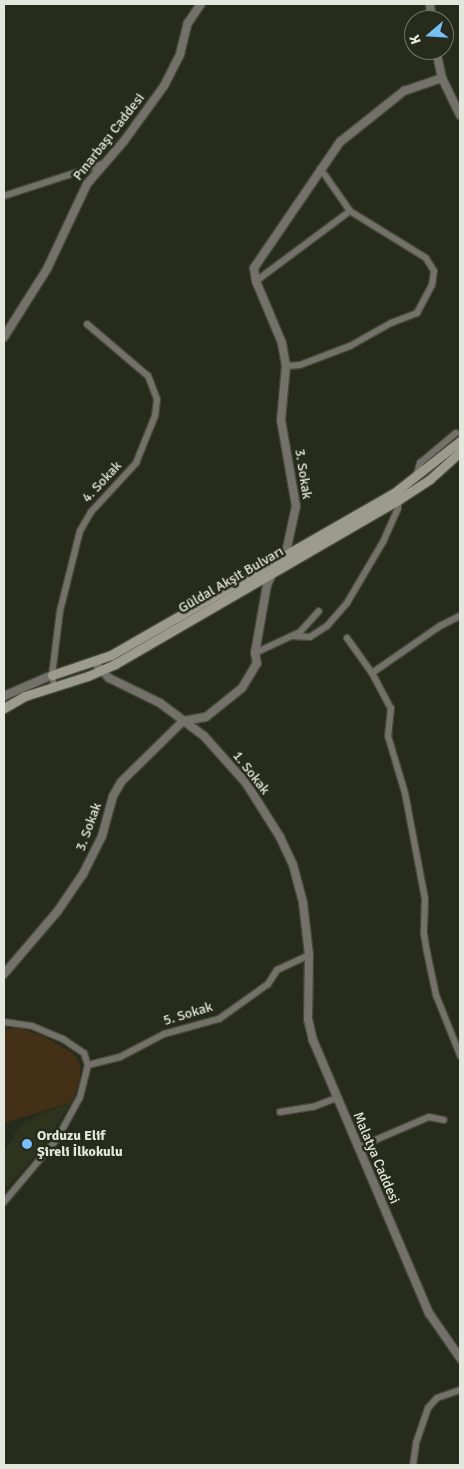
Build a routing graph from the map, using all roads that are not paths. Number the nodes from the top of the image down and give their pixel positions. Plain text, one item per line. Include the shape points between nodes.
1 (201, 4) edge
2 (438, 60) edge
3 (442, 78) junction
4 (460, 115) edge
5 (105, 163) junction
6 (320, 168) junction
7 (4, 196) edge
8 (350, 212) junction
9 (256, 281) junction
10 (86, 324) dead end
11 (4, 337) edge
12 (286, 366) junction
13 (458, 437) edge
14 (460, 452) edge
15 (398, 500) junction
16 (287, 554) junction
17 (273, 572) junction
18 (319, 611) dead end
19 (460, 616) edge
20 (292, 636) junction
21 (347, 638) dead end
22 (255, 653) junction
23 (95, 664) junction
24 (101, 672) junction
25 (372, 673) junction
26 (52, 675) junction
27 (54, 687) junction
28 (5, 694) edge
29 (4, 708) edge
30 (183, 721) junction
31 (309, 955) junction
32 (4, 974) edge
33 (4, 1022) edge
34 (460, 1055) edge
35 (88, 1065) junction
36 (336, 1098) junction
37 (280, 1112) dead end
38 (444, 1120) dead end
39 (359, 1146) junction
40 (4, 1202) edge
41 (460, 1358) edge
42 (460, 1390) edge
43 (413, 1465) edge

1 - 5 street, Pınarbaşı Caddesi via 188,23 180,54 164,86
2 - 3 street
3 - 4 street
3 - 6 street, 3. Sokak via 400,94 340,142
5 - 7 street
5 - 11 street, Pınarbaşı Caddesi via 83,191 47,270
6 - 8 street
6 - 9 street, 3. Sokak via 259,257 254,268
8 - 9 street
8 - 12 street via 426,258 434,272 432,285 417,313 391,323 350,346 300,365
9 - 12 street, 3. Sokak via 282,343
10 - 26 street, 4. Sokak via 148,376 157,399 156,416 136,463 91,512 80,532 65,581
12 - 16 street, 3. Sokak via 281,420 296,506
13 - 16 main road, Güldal Akşit Bulvarı via 416,479
14 - 15 main road, Güldal Akşit Bulvarı via 430,479
15 - 17 main road, Güldal Akşit Bulvarı
15 - 20 street via 398,508 383,542 347,603 327,626 310,637
16 - 17 street, 3. Sokak
16 - 23 main road, Güldal Akşit Bulvarı
17 - 22 street, 3. Sokak via 267,585
17 - 24 main road, Güldal Akşit Bulvarı
18 - 20 street via 306,628
19 - 25 street
20 - 22 street
21 - 25 street
22 - 30 street, 3. Sokak via 257,663 231,699 206,717
23 - 24 street, 1. Sokak
23 - 26 main road, Güldal Akşit Bulvarı
24 - 27 main road, Güldal Akşit Bulvarı
24 - 30 street, 1. Sokak via 160,703
25 - 34 street via 391,708 388,736 405,793 425,900 427,952 436,996
26 - 27 street, 4. Sokak
26 - 28 street
27 - 29 main road, Güldal Akşit Bulvarı via 25,696
30 - 31 street, 1. Sokak via 204,736 246,783 280,836 303,903
30 - 32 street, 3. Sokak via 121,782 113,796 102,836 83,874 57,912
31 - 35 street, 5. Sokak via 277,970 268,984 219,1019 164,1034 120,1057
31 - 36 street, Malatya Caddesi via 309,1027
33 - 35 street via 32,1026 63,1039 84,1053
35 - 40 street via 80,1097 57,1139
36 - 37 street via 313,1107
36 - 39 street, Malatya Caddesi
38 - 39 street via 429,1117
39 - 41 street, Malatya Caddesi via 429,1313
42 - 43 street via 437,1398 428,1408 416,1443

